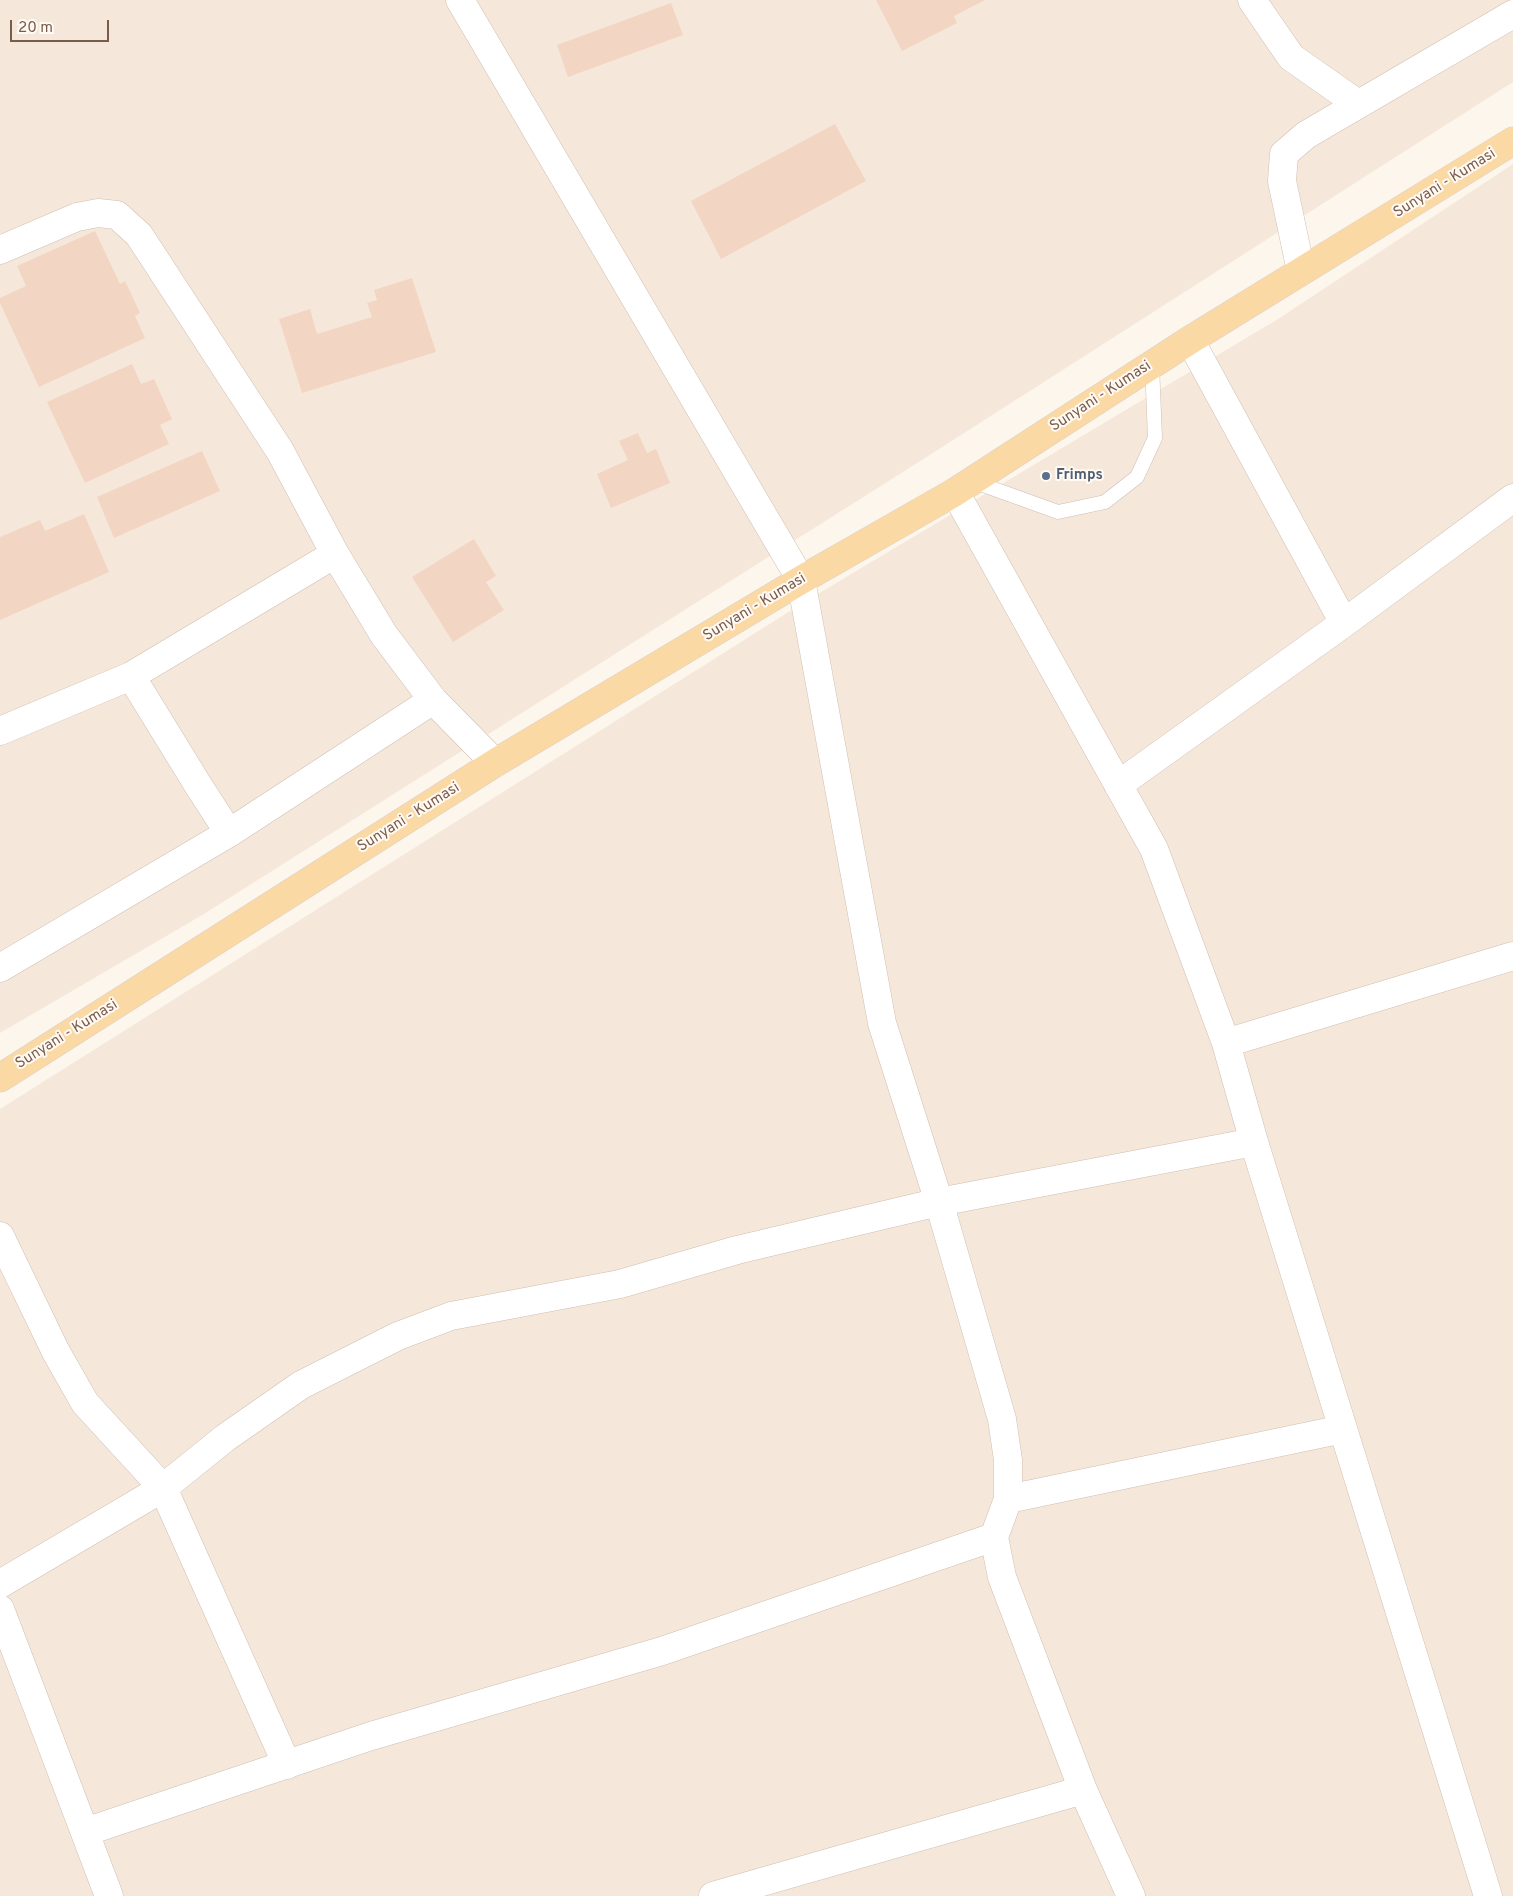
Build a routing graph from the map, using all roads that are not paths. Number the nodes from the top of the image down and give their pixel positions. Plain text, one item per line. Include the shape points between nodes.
1 (460, 0) edge
2 (1252, 0) edge
3 (1513, 14) edge
4 (1358, 104) junction
5 (1513, 142) edge
6 (0, 250) edge
7 (1301, 271) junction
8 (1190, 340) junction
9 (1152, 364) junction
10 (963, 487) junction
11 (1513, 498) edge
12 (335, 554) junction
13 (801, 580) junction
14 (1344, 623) junction
15 (132, 676) junction
16 (433, 700) junction
17 (2, 725) edge
18 (495, 763) junction
19 (1118, 785) junction
20 (229, 833) junction
21 (1513, 956) edge
22 (0, 968) edge
23 (1226, 1043) junction
24 (1, 1075) edge
25 (1254, 1142) junction
26 (940, 1202) junction
27 (0, 1236) edge
28 (1343, 1429) junction
29 (163, 1488) junction
30 (1008, 1499) junction
31 (994, 1537) junction
32 (0, 1584) edge
33 (0, 1609) edge
34 (287, 1765) junction
35 (1083, 1790) junction
36 (85, 1832) junction
37 (109, 1896) edge
38 (713, 1896) edge
39 (1131, 1896) edge
40 (1488, 1896) edge

1 - 13 street
2 - 4 street via 1291,57
3 - 4 street
4 - 7 street via 1306,135 1284,154 1282,181
5 - 7 main road, Sunyani - Kumasi
6 - 12 street via 77,217 98,213 116,215 139,236 280,451
7 - 8 main road, Sunyani - Kumasi
8 - 9 main road, Sunyani - Kumasi
8 - 14 street
9 - 10 main road, Sunyani - Kumasi
9 - 10 lane via 1155,438 1137,477 1106,502 1058,512
10 - 13 main road, Sunyani - Kumasi
10 - 19 street
11 - 14 street
12 - 15 street
12 - 16 street via 384,635
13 - 18 main road, Sunyani - Kumasi
13 - 26 street via 882,1023
14 - 19 street
15 - 17 street
15 - 20 street
16 - 18 street
16 - 20 street
18 - 24 main road, Sunyani - Kumasi
19 - 23 street via 1154,849
20 - 22 street
21 - 23 street
23 - 25 street
25 - 26 street
25 - 28 street
26 - 29 street via 737,1250 620,1284 469,1312 433,1322 301,1385 225,1438
26 - 30 street via 1002,1419 1008,1460
27 - 29 street via 56,1352 85,1403
28 - 30 street
28 - 40 street
29 - 32 street
29 - 34 street
30 - 31 street
31 - 34 street via 662,1651 371,1736
31 - 35 street via 1002,1577
33 - 36 street
34 - 36 street
35 - 38 street
35 - 39 street
36 - 37 street

